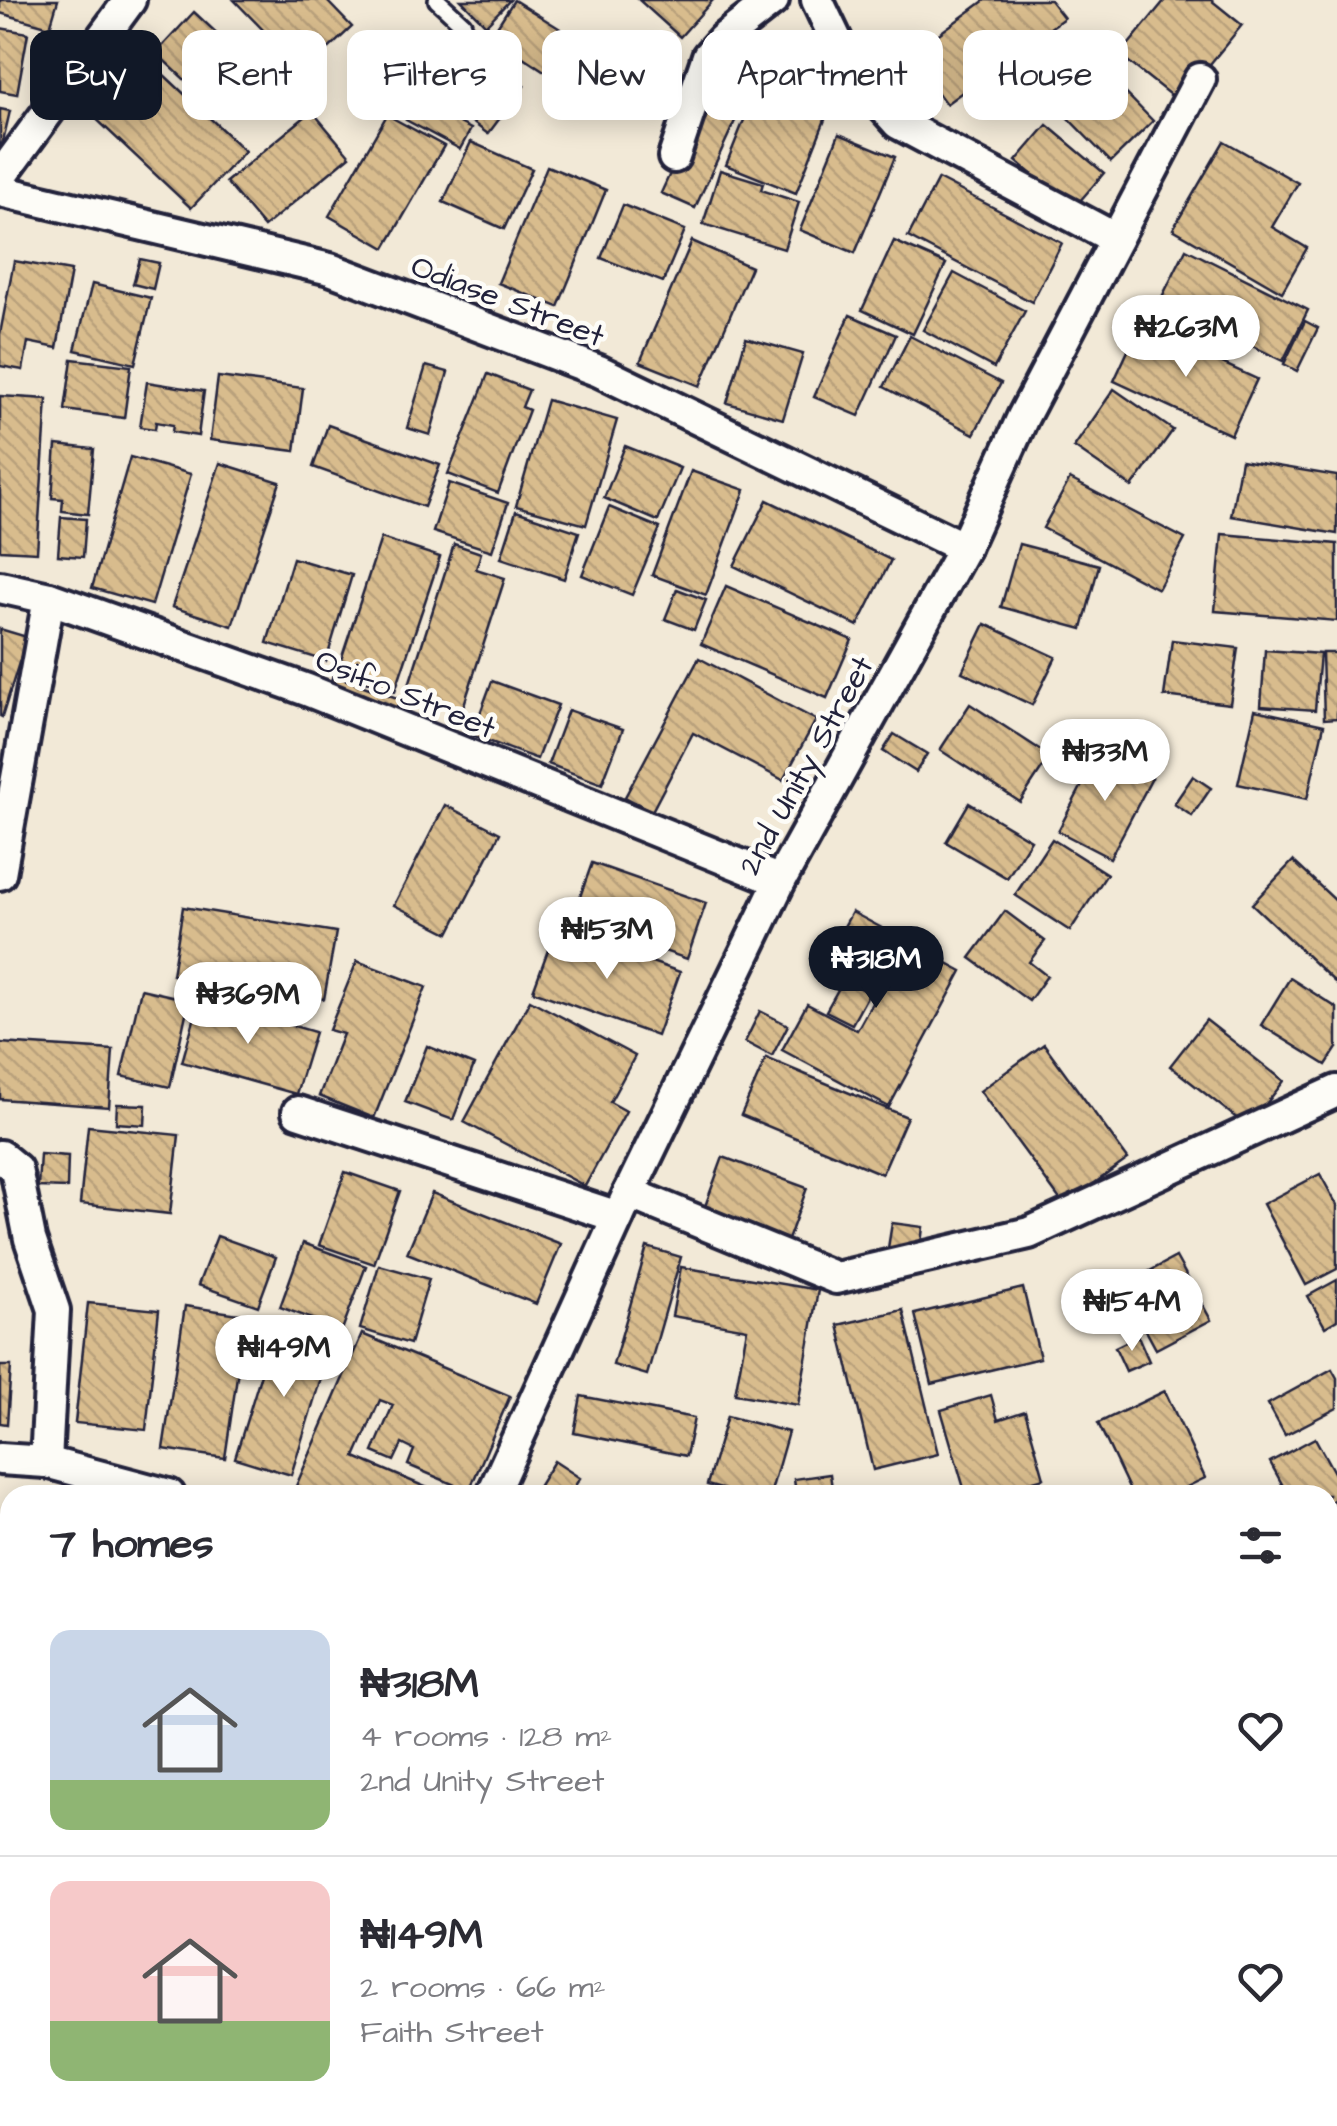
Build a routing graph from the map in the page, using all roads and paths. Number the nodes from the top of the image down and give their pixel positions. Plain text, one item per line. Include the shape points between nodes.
1 (130, 0) edge
2 (437, 0) edge
3 (773, 0) edge
4 (817, 0) edge
5 (463, 24) dead end
6 (1200, 79) dead end
7 (674, 158) dead end
8 (0, 177) edge
9 (0, 191) edge
10 (1116, 240) junction
11 (964, 548) junction
12 (0, 587) edge
13 (49, 598) junction
14 (0, 874) edge
15 (780, 881) junction
16 (1337, 1090) edge
17 (298, 1112) dead end
18 (0, 1156) edge
19 (623, 1205) junction
20 (0, 1459) edge
21 (46, 1462) junction
22 (132, 1485) edge
23 (497, 1485) edge

1 - 8 street
2 - 5 lane
3 - 7 street via 708,56
4 - 10 street via 851,71 898,123
6 - 10 street, 2nd Unity Street
9 - 11 street, Odiase Street via 330,269 599,371
10 - 11 street, 2nd Unity Street via 1023,417
11 - 15 street, 2nd Unity Street
12 - 13 street, Osifo Street
13 - 14 street
13 - 15 street, Osifo Street via 307,690
15 - 19 street, 2nd Unity Street
16 - 19 street via 1029,1233 836,1278
17 - 19 street
18 - 21 street via 16,1169 54,1310
19 - 23 street, 2nd Unity Street
20 - 21 street
21 - 22 street

